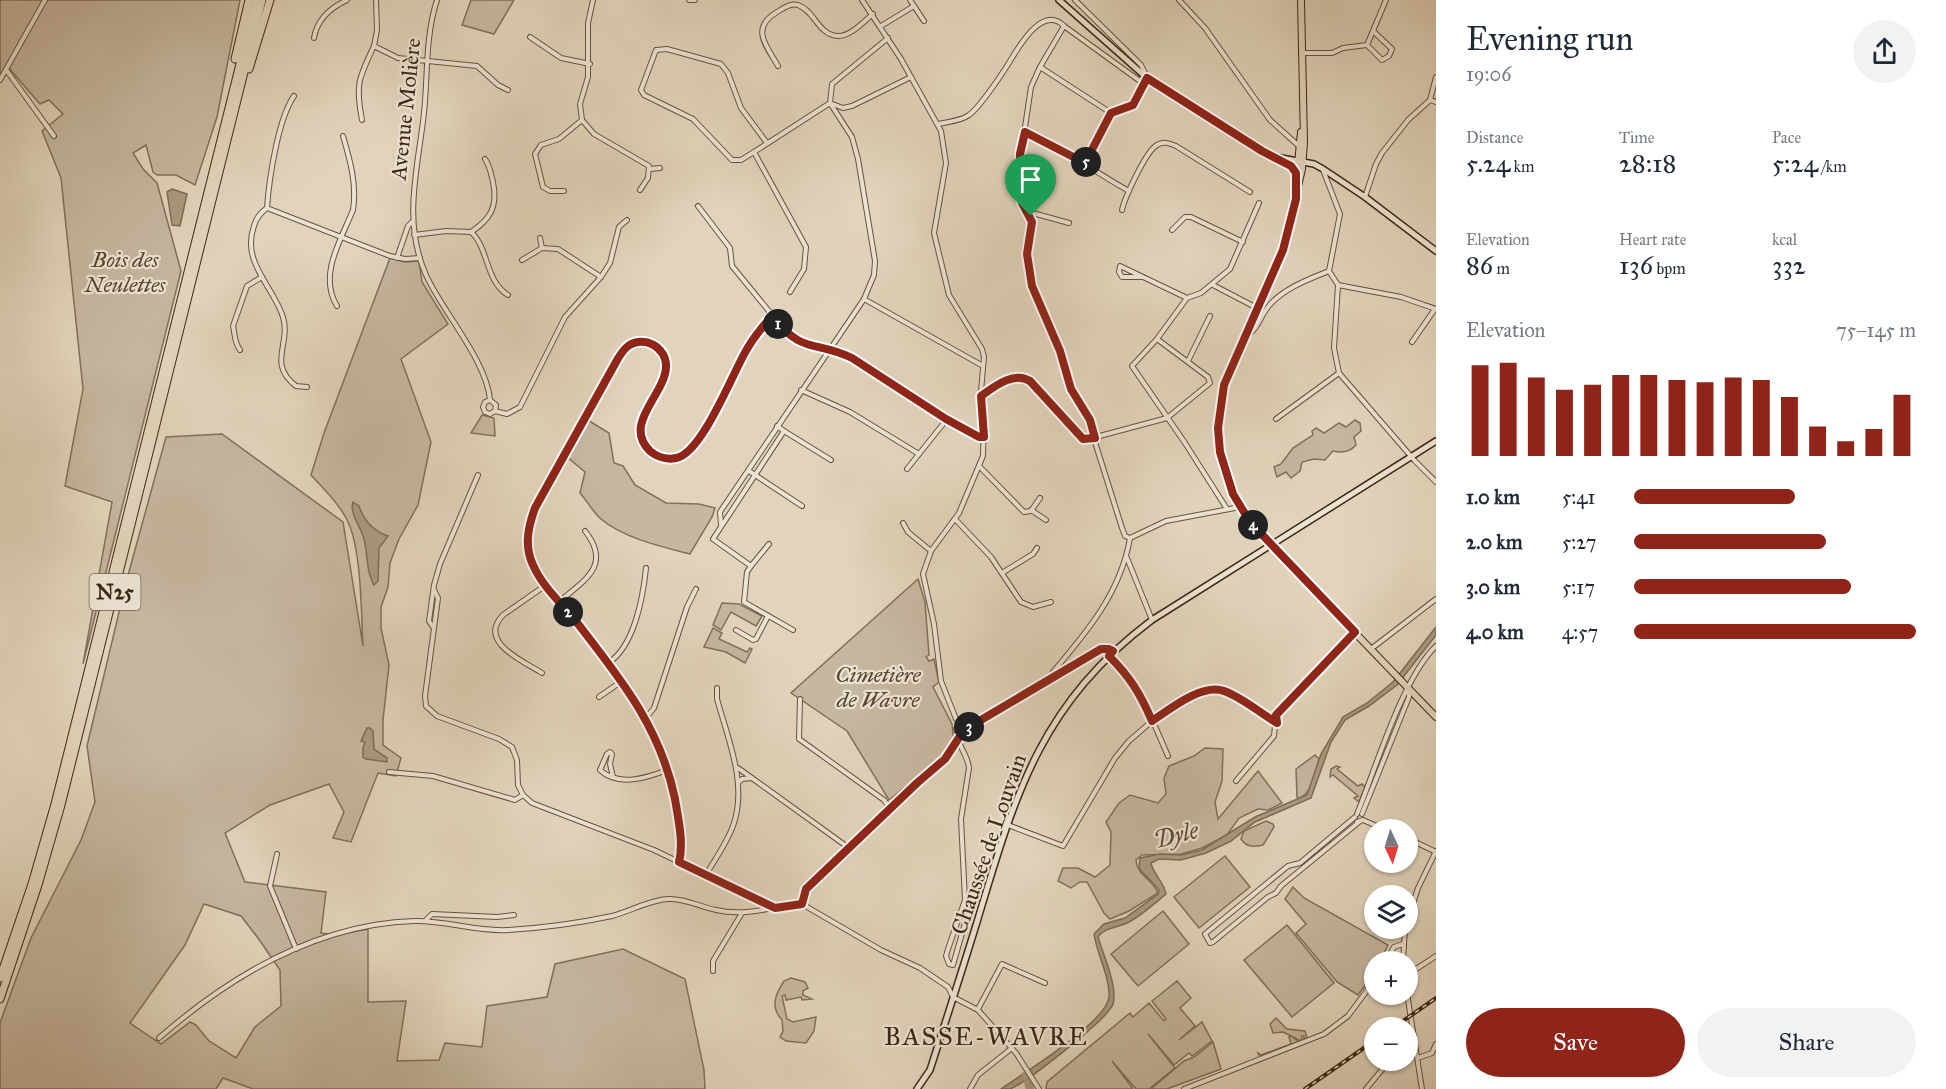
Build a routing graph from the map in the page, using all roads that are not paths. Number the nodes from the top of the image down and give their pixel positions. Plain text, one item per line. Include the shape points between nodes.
1 (45, 0) edge
2 (249, 0) edge
3 (256, 0) edge
4 (262, 0) edge
5 (270, 0) edge
6 (347, 0) edge
7 (376, 0) edge
8 (437, 0) edge
9 (593, 0) edge
10 (689, 0) edge
11 (695, 0) edge
12 (862, 0) edge
13 (910, 0) edge
14 (1059, 0) edge
15 (1075, 0) edge
16 (1179, 0) edge
17 (1301, 0) edge
18 (1388, 1) edge
19 (914, 6) junction
20 (873, 14) junction
21 (924, 21) dead end
22 (881, 26) junction
23 (1064, 26) junction
24 (1373, 32) junction
25 (530, 37) dead end
26 (314, 38) dead end
27 (888, 38) junction
28 (1367, 45) junction
29 (374, 46) junction
30 (1301, 53) junction
31 (427, 61) junction
32 (590, 64) junction
33 (778, 66) dead end
34 (1040, 66) junction
35 (7, 71) junction
36 (911, 77) junction
37 (1436, 77) edge
38 (0, 80) edge
39 (1146, 81) junction
40 (237, 83) junction
41 (508, 90) dead end
42 (294, 96) dead end
43 (1430, 100) junction
44 (1436, 102) edge
45 (830, 103) junction
46 (1111, 113) junction
47 (362, 120) dead end
48 (582, 120) junction
49 (938, 124) junction
50 (1025, 132) junction
51 (54, 136) dead end
52 (343, 136) dead end
53 (767, 143) junction
54 (1301, 148) junction
55 (754, 152) junction
56 (1276, 157) junction
57 (485, 159) dead end
58 (1300, 161) junction
59 (1085, 163) junction
60 (660, 168) dead end
61 (650, 169) junction
62 (1323, 169) junction
63 (1296, 173) junction
64 (640, 190) dead end
65 (564, 191) dead end
66 (1129, 191) junction
67 (1250, 192) dead end
68 (1365, 197) junction
69 (1296, 199) junction
70 (1259, 203) dead end
71 (698, 206) dead end
72 (267, 208) junction
73 (1122, 210) dead end
74 (1028, 212) junction
75 (627, 220) dead end
76 (412, 222) junction
77 (1069, 223) dead end
78 (1172, 230) dead end
79 (471, 232) junction
80 (414, 235) junction
81 (343, 237) junction
82 (540, 238) dead end
83 (1244, 242) junction
84 (542, 248) junction
85 (1436, 251) edge
86 (396, 258) junction
87 (420, 258) junction
88 (522, 260) dead end
89 (1329, 271) junction
90 (262, 277) junction
91 (601, 277) junction
92 (1143, 277) junction
93 (1213, 285) junction
94 (1338, 285) junction
95 (790, 292) dead end
96 (508, 294) dead end
97 (1187, 298) junction
98 (864, 299) junction
99 (337, 306) dead end
100 (1257, 308) junction
101 (1435, 309) edge
102 (772, 316) junction
103 (1210, 316) dead end
104 (1244, 337) junction
105 (1157, 339) junction
106 (1412, 342) dead end
107 (240, 350) dead end
108 (830, 350) junction
109 (1188, 361) junction
110 (984, 367) junction
111 (1339, 373) junction
112 (307, 387) dead end
113 (801, 390) junction
114 (981, 396) junction
115 (490, 400) junction
116 (495, 411) junction
117 (1167, 418) junction
118 (946, 419) junction
119 (1276, 419) dead end
120 (777, 426) junction
121 (784, 432) junction
122 (984, 437) junction
123 (1095, 438) junction
124 (1436, 441) edge
125 (920, 454) junction
126 (1411, 457) junction
127 (831, 460) dead end
128 (979, 466) junction
129 (907, 469) dead end
130 (749, 471) junction
131 (478, 475) dead end
132 (754, 475) junction
133 (1436, 482) edge
134 (1040, 498) dead end
135 (802, 506) dead end
136 (1240, 507) junction
137 (1227, 509) junction
138 (1031, 510) junction
139 (955, 519) junction
140 (1046, 520) dead end
141 (903, 523) dead end
142 (721, 525) junction
143 (585, 531) dead end
144 (1130, 538) junction
145 (769, 544) dead end
146 (1270, 544) junction
147 (1037, 548) dead end
148 (931, 551) junction
149 (1127, 557) junction
150 (751, 566) junction
151 (646, 568) dead end
152 (1002, 573) junction
153 (546, 585) junction
154 (696, 589) dead end
155 (1436, 598) edge
156 (560, 601) junction
157 (1051, 602) dead end
158 (768, 616) junction
159 (1152, 620) junction
160 (736, 630) dead end
161 (792, 630) dead end
162 (1355, 632) junction
163 (1436, 646) edge
164 (1371, 649) junction
165 (1111, 653) junction
166 (608, 663) junction
167 (542, 673) dead end
168 (1052, 677) junction
169 (622, 681) junction
170 (717, 688) dead end
171 (1409, 689) junction
172 (599, 697) dead end
173 (800, 699) dead end
174 (1436, 717) edge
175 (646, 718) junction
176 (1152, 721) junction
177 (1277, 723) junction
178 (958, 727) junction
179 (964, 730) junction
180 (959, 734) junction
181 (958, 742) junction
182 (1168, 756) dead end
183 (738, 768) junction
184 (668, 770) junction
185 (389, 772) dead end
186 (613, 777) junction
187 (752, 778) junction
188 (1236, 781) dead end
189 (737, 783) junction
190 (523, 795) junction
191 (890, 808) junction
192 (1359, 818) junction
193 (1364, 820) edge
194 (1007, 825) junction
195 (1418, 843) edge
196 (849, 848) junction
197 (1436, 851) edge
198 (277, 854) dead end
199 (679, 862) junction
200 (1293, 866) junction
201 (1298, 872) junction
202 (706, 875) junction
203 (1418, 888) edge
204 (967, 900) junction
205 (802, 904) junction
206 (982, 904) junction
207 (775, 908) junction
208 (742, 913) junction
209 (514, 915) dead end
210 (425, 921) junction
211 (1404, 939) edge
212 (1403, 944) junction
213 (296, 949) junction
214 (1391, 951) edge
215 (1403, 951) edge
216 (1436, 956) edge
217 (1418, 968) edge
218 (713, 971) dead end
219 (0, 978) edge
220 (1045, 982) dead end
221 (1364, 994) edge
222 (953, 997) junction
223 (0, 999) edge
224 (978, 1010) junction
225 (159, 1038) dead end
226 (1436, 1044) edge
227 (1012, 1048) junction
228 (1418, 1058) joint
229 (1381, 1071) edge
230 (918, 1089) edge
231 (970, 1089) edge
232 (1039, 1089) edge
233 (1184, 1089) edge
234 (1366, 1089) edge
235 (1422, 1089) edge

1 - 35 street
2 - 40 highway via 232,73
3 - 40 highway, N25
4 - 40 highway, N25
5 - 40 highway via 246,80
6 - 26 street via 323,17
7 - 29 street
8 - 31 street, Avenue Molière
9 - 32 street via 588,23
10 - 11 street
12 - 20 street
13 - 19 street
14 - 39 main road
15 - 39 street via 1141,65
16 - 54 street via 1205,28 1270,120
17 - 30 main road
18 - 24 street
19 - 21 street
19 - 22 street
20 - 22 street
20 - 33 street via 850,32 836,36 825,31 802,7 789,5 767,19 762,30
22 - 27 street
23 - 34 street
23 - 39 street
23 - 49 street via 1050,21 1032,30 968,116
24 - 28 street
24 - 28 street via 1392,50 1382,60
25 - 32 street via 561,58
27 - 36 street
27 - 45 street via 832,84
28 - 30 street via 1332,53
29 - 31 street via 398,58
29 - 47 street via 358,85
30 - 54 main road
31 - 41 street via 477,66
31 - 76 street, Avenue Molière
32 - 48 street via 580,104
34 - 46 street
34 - 50 street via 1031,87
35 - 38 street
35 - 51 street
36 - 45 street via 852,106 843,108
36 - 49 street
37 - 43 street
39 - 46 street via 1133,105
39 - 56 main road
40 - 219 highway, N25 via 57,794
40 - 223 highway, N25 via 62,805
42 - 72 street via 274,156
43 - 44 street
43 - 68 street via 1387,145
45 - 53 street
45 - 98 street via 852,137 858,159 875,261
46 - 59 street
48 - 61 street via 594,134 646,162
48 - 65 street via 559,139 541,145 535,154 543,186 550,191
49 - 110 street via 946,163 934,233 949,295 982,349
50 - 59 street
50 - 74 street via 1020,154 1021,193
52 - 81 street via 355,200
53 - 55 street
53 - 55 street via 741,108 721,64 667,49 656,50 641,90 644,95 699,123 732,160 741,160
54 - 58 main road
55 - 95 street via 806,248 804,268
56 - 58 main road
56 - 63 main road
57 - 79 street via 495,206 487,220
58 - 62 main road
58 - 63 main road
58 - 69 main road
59 - 66 street
60 - 61 street
61 - 64 street
62 - 68 main road
62 - 89 street via 1340,214
63 - 69 main road
66 - 67 street via 1153,148 1163,142 1176,146
66 - 73 street
68 - 85 main road
69 - 100 main road via 1283,250
70 - 83 street
71 - 102 street via 730,248 732,266
72 - 81 street
72 - 90 street via 257,218 251,238 253,258
74 - 77 street
74 - 123 street via 1032,222 1027,254 1032,286 1060,351 1071,389 1090,420
75 - 91 street via 619,227 612,258
76 - 80 street, Avenue Molière
76 - 86 street, Avenue Molière
78 - 83 street via 1185,217 1191,217
79 - 80 street
79 - 96 street via 490,272
80 - 87 street, Avenue Molière
81 - 86 street
81 - 99 street via 328,280
82 - 84 street
83 - 93 street via 1230,269
84 - 88 street
84 - 91 street via 563,251
86 - 87 street
87 - 115 street, Avenue Molière via 434,290 474,355
89 - 94 street
89 - 104 street via 1302,282 1269,306 1251,334
90 - 107 street via 248,286 232,326
90 - 112 street via 284,320 280,360 283,371 296,386
91 - 116 street via 565,317 520,406 507,414
92 - 92 street via 1120,266 1119,268 1122,277
92 - 97 street
93 - 97 street
93 - 100 street
94 - 101 street via 1401,297
94 - 111 street via 1334,348
97 - 105 street
98 - 108 street
98 - 110 street
100 - 104 main road
101 - 106 street
102 - 108 street via 791,338
102 - 153 street via 747,348 693,448 679,458 652,453 642,440 643,419 666,370 664,356 649,342 633,344 622,353 530,521 530,555
103 - 109 street
104 - 136 main road via 1224,385 1218,428 1224,471
105 - 109 street
105 - 117 street via 1132,368
108 - 113 street
108 - 118 street via 852,358
109 - 117 street via 1208,377 1209,383
110 - 114 street
111 - 119 street
111 - 126 street
113 - 120 street
113 - 125 street via 850,412
114 - 122 street
114 - 123 street via 1008,380 1024,377 1085,440
115 - 116 street, Avenue Molière via 496,403
115 - 116 street, Avenue Molière via 483,404 484,410 490,414
117 - 123 street
117 - 137 street
118 - 122 street
118 - 125 street
120 - 121 street
120 - 130 street
121 - 127 street
121 - 132 street
122 - 128 street
123 - 144 street via 1125,536
124 - 126 main road, Chaussée de Louvain
125 - 129 street
126 - 133 street
126 - 146 main road, Chaussée de Louvain
128 - 138 street via 1022,511
128 - 139 street
130 - 132 street
130 - 142 street via 720,512
131 - 190 street via 440,564 434,590 426,706 437,716 512,747
132 - 135 street
132 - 142 street
134 - 138 street
136 - 137 street
136 - 146 main road
137 - 144 street via 1166,521
138 - 140 street
139 - 148 street
139 - 152 street
141 - 148 street
142 - 150 street via 713,539
143 - 156 street via 596,552 596,566 589,578
144 - 149 street
145 - 150 street
146 - 159 main road, Chaussée de Louvain
146 - 162 main road
147 - 152 street
148 - 178 street via 924,584 941,681
149 - 159 street
149 - 168 street via 1098,616
150 - 158 street via 744,602
151 - 166 street via 627,644
152 - 157 street via 1023,604 1033,607
153 - 156 street
153 - 167 street via 503,615 495,631 503,649
154 - 175 street via 654,708
155 - 164 street
156 - 166 street
158 - 160 street via 756,639
158 - 161 street
159 - 165 main road, Chaussée de Louvain
162 - 164 main road
162 - 177 street via 1276,715
163 - 171 street via 1426,656
164 - 171 main road
165 - 168 street via 1101,649
165 - 176 street via 1141,694
165 - 194 main road, Chaussée de Louvain via 1081,686 1044,740
166 - 169 street
168 - 179 street
169 - 172 street
169 - 175 street
170 - 183 street
171 - 174 main road
171 - 192 street
173 - 191 street via 799,738
175 - 184 street
176 - 177 street via 1186,698 1215,690 1227,692
176 - 182 street
176 - 194 street via 1115,758 1063,846
177 - 188 street via 1274,736
178 - 179 street
178 - 180 street
179 - 180 street
180 - 181 street
181 - 191 street via 945,759
181 - 204 street via 969,768 961,819
183 - 187 street
183 - 189 street
184 - 186 street via 633,780
184 - 199 street via 679,830
185 - 190 street via 433,776 515,800
186 - 186 street via 600,770 610,752 612,754
187 - 189 street
187 - 196 street
189 - 202 street via 734,823
190 - 199 street via 532,803
191 - 196 street
192 - 193 street
192 - 200 street
192 - 201 street
194 - 206 main road, Chaussée de Louvain
195 - 197 street
196 - 205 street via 806,889
197 - 203 street
198 - 213 street via 270,886
199 - 202 street
200 - 201 street
200 - 201 street via 1288,866 1205,934 1206,939 1213,942
202 - 207 street
204 - 204 street via 973,908 967,915 952,965 946,956
204 - 206 street
205 - 207 street
205 - 222 street via 920,968 948,987
206 - 222 main road, Chaussée de Louvain
207 - 208 street
208 - 210 street via 667,899 593,920 508,930
208 - 218 street via 712,961
209 - 210 street via 432,914
210 - 213 street via 339,931
211 - 212 street
212 - 214 street
212 - 215 street
213 - 225 street via 224,988
216 - 217 street
220 - 224 street via 1002,964
221 - 233 street via 1348,1016 1324,1034
222 - 224 street
222 - 230 main road, Chaussée de Louvain via 930,1070
224 - 227 street
226 - 228 street via 1432,1053
227 - 231 street via 978,1075
227 - 232 street
228 - 235 street
229 - 234 street

